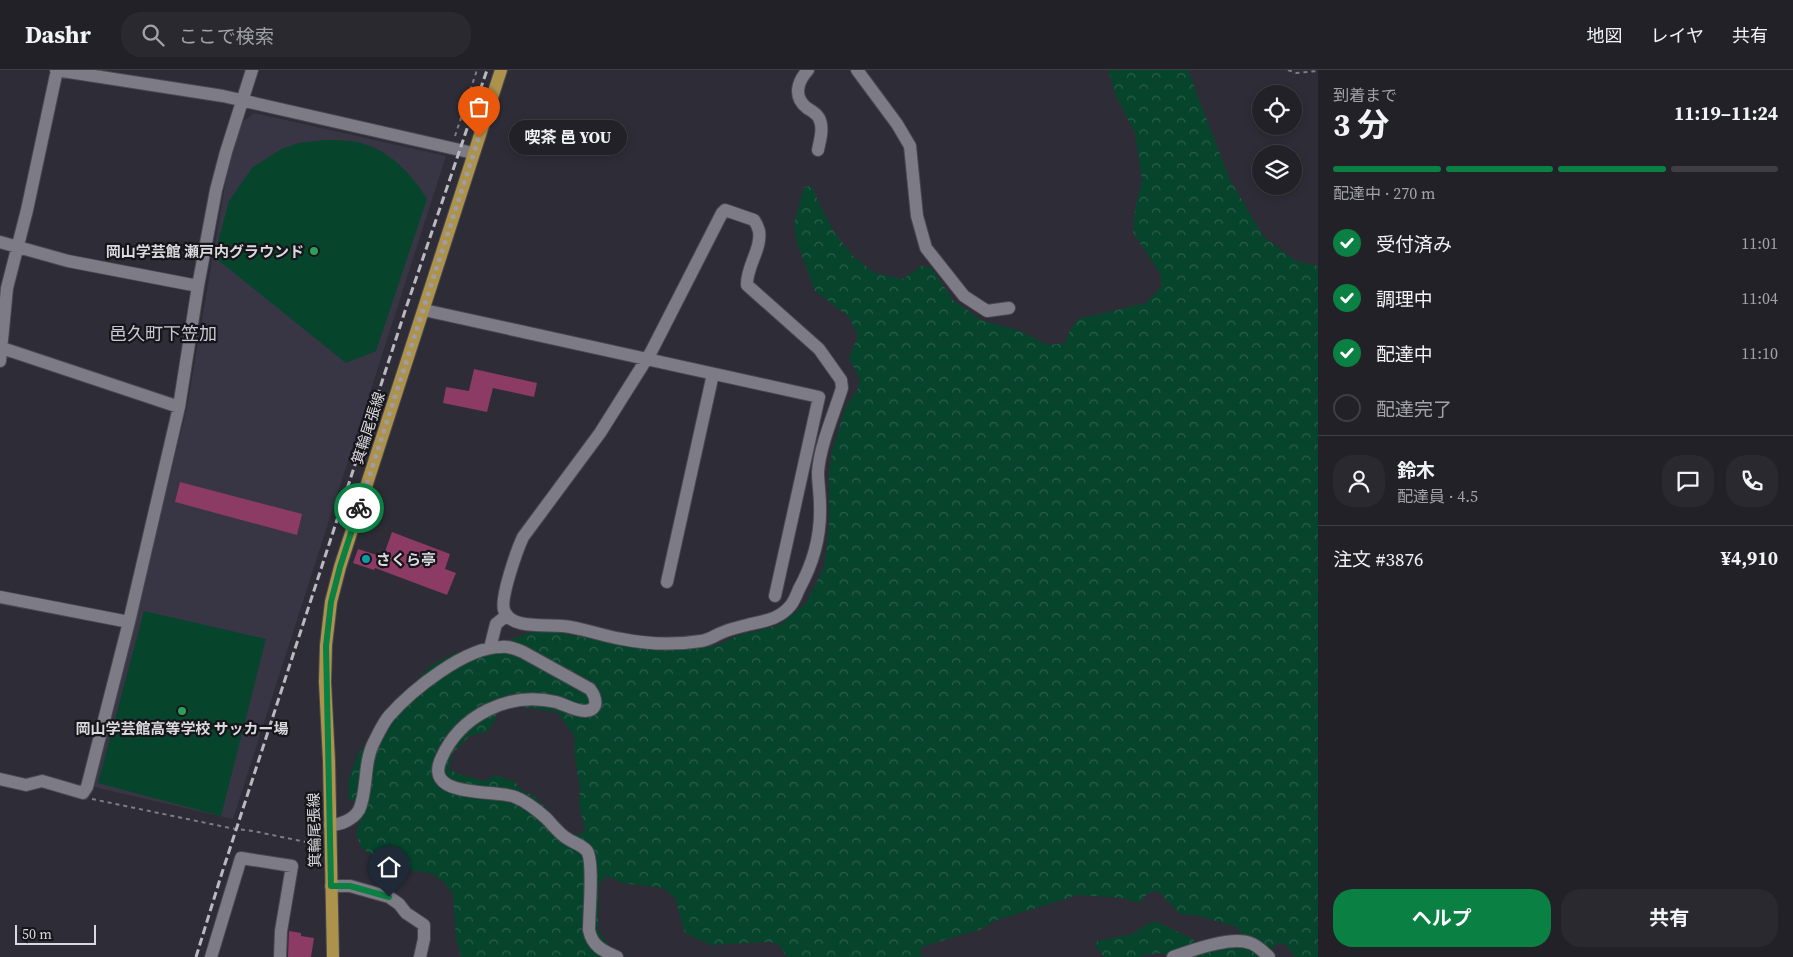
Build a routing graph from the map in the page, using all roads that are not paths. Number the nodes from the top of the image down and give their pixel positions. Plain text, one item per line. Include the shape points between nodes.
1 (56, 70) edge
2 (252, 70) edge
3 (501, 70) edge
4 (808, 70) edge
5 (857, 70) edge
6 (242, 102) junction
7 (818, 150) dead end
8 (473, 153) junction
9 (0, 242) edge
10 (18, 247) junction
11 (198, 286) junction
12 (1009, 308) dead end
13 (424, 310) junction
14 (1, 355) edge
15 (645, 360) junction
16 (712, 374) junction
17 (180, 407) junction
18 (667, 582) dead end
19 (775, 596) dead end
20 (0, 597) edge
21 (507, 616) junction
22 (129, 622) junction
23 (490, 648) junction
24 (0, 779) edge
25 (330, 825) junction
26 (331, 886) junction
27 (211, 957) edge
28 (280, 957) edge
29 (333, 957) edge
30 (420, 957) edge
31 (617, 957) edge
32 (1173, 957) edge
33 (1269, 957) edge

1 - 6 street via 223,96
1 - 10 street
2 - 6 street
3 - 8 main road, 箕輪尾張線
4 - 7 street via 797,90 801,102 820,120 822,129
5 - 12 street via 910,146 917,216 926,248 964,296 987,311
6 - 8 street
6 - 11 street via 216,190
8 - 13 main road, 箕輪尾張線
9 - 10 street
10 - 11 street via 68,261
10 - 14 street via 7,288
11 - 17 street
13 - 15 street
13 - 25 main road, 箕輪尾張線 via 331,602 325,673
14 - 17 street
15 - 16 street
15 - 21 street via 600,433 523,537 504,598
15 - 21 street via 722,213 726,210 754,220 759,231 758,241 747,285 819,349 841,380 842,388 820,457 820,534 808,572 790,605 779,615 722,632 711,639 675,643 621,639 564,626 531,626
16 - 18 street
16 - 19 street via 819,398
17 - 22 street
20 - 22 street
21 - 23 street via 496,624
22 - 24 street via 83,793 42,781 26,785
23 - 25 street via 433,676 388,717 373,744 358,811 350,820
23 - 31 street via 512,648 523,652 590,689 596,703 586,711 556,702 534,700 496,706 475,716 460,730 445,750 437,774 448,784 466,790 514,796 546,818 568,840 586,850 590,858 590,938 598,948
25 - 26 main road, 箕輪尾張線
26 - 29 main road, 箕輪尾張線
26 - 30 street via 350,886 389,897 399,904 424,925
27 - 28 street via 241,858 292,866
32 - 33 street via 1239,941 1251,943

